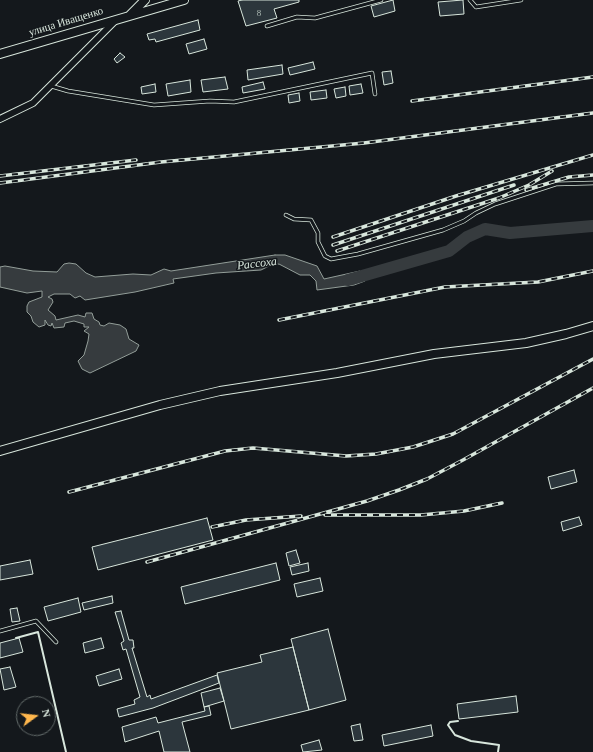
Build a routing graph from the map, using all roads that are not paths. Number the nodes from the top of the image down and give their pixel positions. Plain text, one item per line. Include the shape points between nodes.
1 (145, 0) edge
2 (184, 0) edge
3 (381, 0) edge
4 (470, 0) edge
5 (521, 0) edge
6 (130, 15) junction
7 (118, 18) junction
8 (267, 26) dead end
9 (0, 54) edge
10 (51, 86) junction
11 (375, 94) dead end
12 (0, 119) edge
13 (593, 183) edge
14 (286, 215) dead end
15 (593, 326) edge
16 (0, 451) edge
17 (0, 631) edge
18 (56, 642) dead end

1 - 6 street
2 - 6 street, улица Иващенко
3 - 8 lane via 315,18 298,16
4 - 5 lane via 476,7
6 - 7 street, улица Иващенко
7 - 9 street, улица Иващенко
7 - 10 street
10 - 11 lane via 154,105 234,102 372,73
10 - 12 street via 33,103
13 - 14 lane via 551,185 495,204 443,230 331,259 325,256 311,220 294,219
15 - 16 street via 526,343 434,354 337,373 220,391 160,405
17 - 18 lane via 36,621

